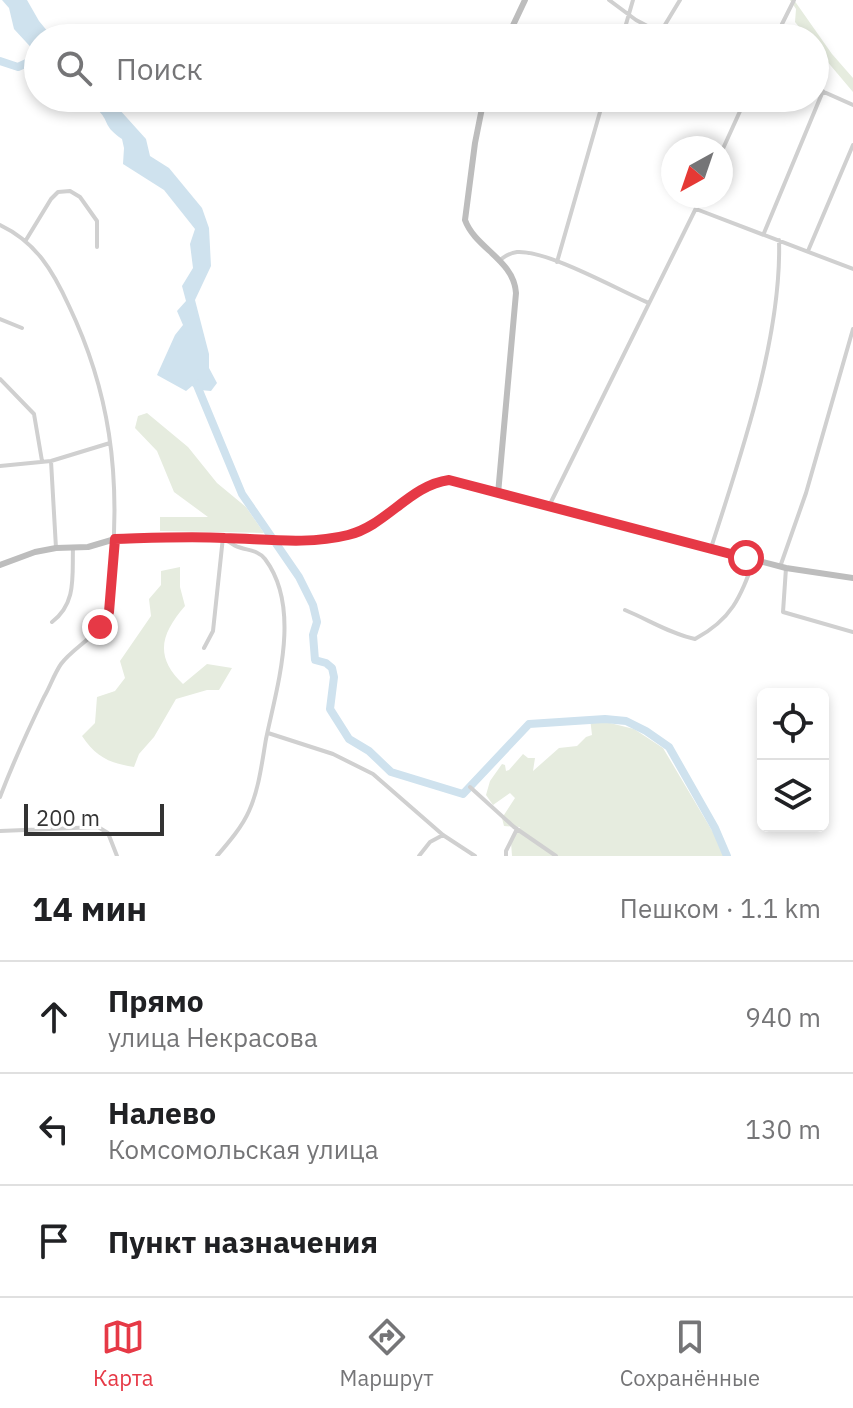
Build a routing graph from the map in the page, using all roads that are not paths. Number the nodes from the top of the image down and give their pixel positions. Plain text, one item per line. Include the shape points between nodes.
1 (525, 0) edge
2 (609, 0) edge
3 (633, 0) edge
4 (680, 0) edge
5 (794, 0) edge
6 (628, 13) junction
7 (514, 24) edge
8 (625, 24) edge
9 (646, 24) edge
10 (665, 24) edge
11 (782, 24) edge
12 (829, 94) edge
13 (853, 105) edge
14 (481, 112) edge
15 (600, 112) edge
16 (740, 112) edge
17 (814, 112) edge
18 (729, 136) edge
19 (853, 145) edge
20 (696, 209) joint
21 (0, 225) edge
22 (763, 234) junction
23 (26, 240) junction
24 (779, 240) junction
25 (97, 247) dead end
26 (808, 251) junction
27 (500, 261) junction
28 (557, 262) junction
29 (853, 269) edge
30 (649, 303) junction
31 (0, 319) edge
32 (22, 328) dead end
33 (853, 329) edge
34 (0, 379) edge
35 (111, 443) junction
36 (42, 461) junction
37 (51, 461) junction
38 (0, 466) edge
39 (498, 494) junction
40 (547, 508) junction
41 (223, 537) junction
42 (115, 539) junction
43 (73, 547) junction
44 (56, 548) junction
45 (711, 550) junction
46 (754, 560) junction
47 (0, 565) edge
48 (783, 567) junction
49 (853, 578) edge
50 (625, 610) dead end
51 (52, 622) dead end
52 (853, 632) edge
53 (204, 648) dead end
54 (268, 733) junction
55 (470, 787) dead end
56 (0, 797) edge
57 (517, 829) junction
58 (0, 831) edge
59 (443, 835) junction
60 (117, 856) edge
61 (217, 856) edge
62 (419, 856) edge
63 (475, 856) edge
64 (506, 856) edge
65 (556, 856) edge

1 - 7 street
2 - 6 street
3 - 6 street
4 - 10 street
5 - 11 street
6 - 8 street
6 - 9 street
12 - 13 street
14 - 27 street via 465,216 470,230
15 - 28 street
16 - 18 street
17 - 22 street
19 - 26 street
20 - 22 street
20 - 30 street
21 - 23 street
22 - 24 street
23 - 25 street via 51,199 70,191 97,221
23 - 35 street via 55,275 79,327 99,380
24 - 26 street
24 - 45 street via 771,331
26 - 29 street
27 - 28 street via 520,252
27 - 39 street via 516,293
28 - 30 street
30 - 40 street
31 - 32 street
33 - 48 street
34 - 36 street via 34,414
35 - 37 street
35 - 42 street
36 - 37 street
36 - 38 street
37 - 44 street
39 - 40 street
39 - 41 street via 439,481 351,535 304,541
40 - 45 street
41 - 42 street
41 - 53 street via 213,631
41 - 54 street via 233,547 259,553 282,600 282,659
42 - 43 street
42 - 56 street via 109,612 62,663
43 - 44 street
43 - 51 street via 72,595 64,613
44 - 47 street
45 - 46 street
46 - 48 street
46 - 50 street via 740,601 712,630 695,639
48 - 49 street
48 - 52 street via 783,612
54 - 59 street via 352,762
54 - 61 street via 249,812
55 - 57 street
57 - 64 street
57 - 65 street
58 - 60 street via 98,827 108,833
59 - 62 street
59 - 63 street

